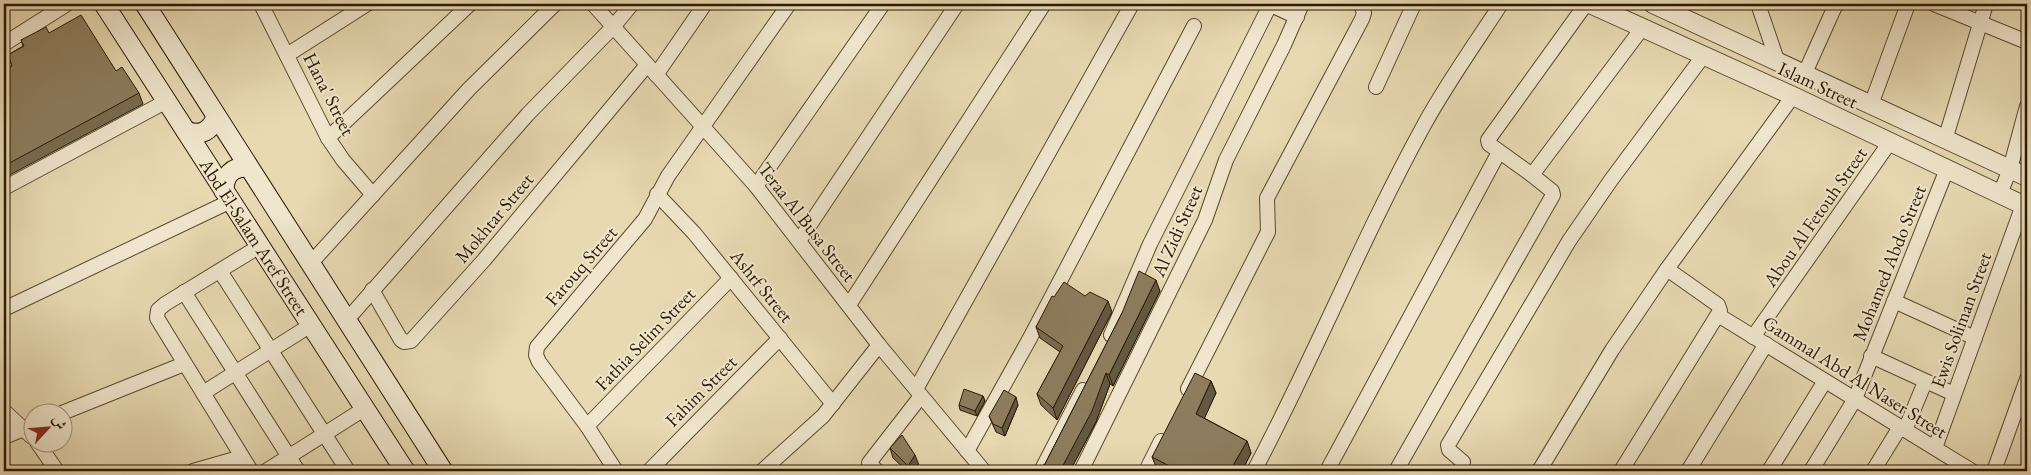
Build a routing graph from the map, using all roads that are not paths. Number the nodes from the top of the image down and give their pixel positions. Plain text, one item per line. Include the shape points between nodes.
1 (67, 4) edge
2 (104, 4) edge
3 (145, 4) edge
4 (261, 4) edge
5 (367, 4) edge
6 (470, 4) edge
7 (556, 4) edge
8 (593, 4) edge
9 (632, 4) edge
10 (705, 4) edge
11 (788, 4) edge
12 (883, 4) edge
13 (957, 4) edge
14 (1044, 4) edge
15 (1132, 4) edge
16 (1361, 4) edge
17 (1414, 4) edge
18 (1501, 4) edge
19 (1586, 4) edge
20 (1590, 4) edge
21 (1653, 4) edge
22 (1758, 4) edge
23 (1822, 4) edge
24 (1836, 4) edge
25 (1908, 4) edge
26 (1934, 4) edge
27 (1986, 4) edge
28 (1299, 10) edge
29 (1828, 22) junction
30 (1980, 23) junction
31 (1194, 26) dead end
32 (613, 27) junction
33 (1643, 27) junction
34 (2027, 42) edge
35 (4, 44) edge
36 (288, 55) junction
37 (1704, 56) junction
38 (1777, 60) junction
39 (651, 70) junction
40 (1805, 73) junction
41 (1376, 87) dead end
42 (1793, 96) junction
43 (167, 101) junction
44 (1871, 105) junction
45 (2027, 106) edge
46 (216, 117) junction
47 (702, 126) junction
48 (186, 131) junction
49 (328, 138) junction
50 (1945, 140) junction
51 (1890, 142) junction
52 (1499, 152) junction
53 (247, 166) junction
54 (1947, 169) junction
55 (2010, 169) junction
56 (1532, 176) junction
57 (2027, 177) edge
58 (756, 186) junction
59 (4, 188) edge
60 (373, 194) junction
61 (657, 194) junction
62 (2000, 194) junction
63 (228, 196) junction
64 (2025, 206) edge
65 (799, 240) junction
66 (260, 246) junction
67 (310, 264) junction
68 (220, 270) junction
69 (1667, 270) junction
70 (731, 278) junction
71 (372, 290) junction
72 (184, 292) junction
73 (1894, 301) junction
74 (849, 305) junction
75 (4, 309) edge
76 (1718, 315) junction
77 (346, 321) junction
78 (311, 325) junction
79 (1753, 337) junction
80 (780, 338) junction
81 (1974, 338) junction
82 (879, 344) junction
83 (1766, 344) junction
84 (1105, 346) edge
85 (271, 350) junction
86 (1872, 356) junction
87 (184, 364) junction
88 (235, 373) junction
89 (2027, 379) edge
90 (1088, 380) edge
91 (1825, 381) junction
92 (1925, 382) junction
93 (918, 392) junction
94 (202, 394) junction
95 (1954, 394) junction
96 (1855, 399) junction
97 (834, 404) junction
98 (1180, 404) edge
99 (72, 409) edge
100 (364, 409) junction
101 (4, 411) edge
102 (22, 424) edge
103 (587, 426) junction
104 (1168, 428) edge
105 (1903, 428) junction
106 (22, 432) edge
107 (325, 434) junction
108 (4, 436) edge
109 (1935, 448) junction
110 (44, 452) edge
111 (970, 455) junction
112 (242, 456) junction
113 (289, 457) junction
114 (1952, 466) edge
115 (57, 471) edge
116 (193, 471) edge
117 (251, 471) edge
118 (266, 471) edge
119 (298, 471) edge
120 (348, 471) edge
121 (404, 471) edge
122 (443, 471) edge
123 (616, 471) edge
124 (649, 471) edge
125 (762, 471) edge
126 (877, 471) edge
127 (965, 471) edge
128 (984, 471) edge
129 (1041, 471) edge
130 (1081, 471) edge
131 (1146, 471) edge
132 (1254, 471) edge
133 (1327, 471) edge
134 (1396, 471) edge
135 (1461, 471) edge
136 (1540, 471) edge
137 (1621, 471) edge
138 (1688, 471) edge
139 (1769, 471) edge
140 (1811, 471) edge
141 (1873, 471) edge
142 (1972, 471) edge
143 (1994, 471) edge

1 - 35 street
2 - 43 main road, Abd El-Salam Aref Street
3 - 46 main road, Abd El-Salam Aref Street
4 - 36 street, Hana' Street
5 - 36 street
6 - 49 street
7 - 60 street via 469,89
8 - 32 street, Teraa Al Busa Street
9 - 32 street
10 - 39 street
11 - 47 street, Farouq Street
12 - 58 street
13 - 65 street
14 - 74 street
15 - 93 street
16 - 98 street via 1362,19 1267,198 1268,232
17 - 41 street
18 - 132 street via 1424,126
19 - 52 street via 1489,136 1488,144
20 - 33 street, Islam Street
21 - 38 street, Islam Street
22 - 38 street
23 - 29 street
24 - 29 street
25 - 44 street
26 - 30 street
27 - 30 street
28 - 84 street via 1268,7 1150,244
28 - 130 street, Al Zidi Street via 1226,160 1206,220
29 - 40 street
30 - 34 street
30 - 50 street
31 - 111 street
32 - 39 street, Teraa Al Busa Street
32 - 71 street via 528,114
33 - 37 street, Islam Street
33 - 56 street
36 - 49 street, Hana' Street
37 - 42 street, Islam Street
37 - 135 street via 1569,241 1448,445 1449,450 1463,462
38 - 40 street, Islam Street
39 - 47 street, Teraa Al Busa Street
39 - 71 street, Mokhtar Street via 411,341 401,340
40 - 44 street, Islam Street
42 - 51 street, Islam Street
42 - 69 street
43 - 48 main road, Abd El-Salam Aref Street
43 - 59 street
44 - 50 street, Islam Street
45 - 55 street
46 - 48 main road via 205,132
46 - 53 main road, Abd El-Salam Aref Street
47 - 58 street, Teraa Al Busa Street
47 - 61 street, Farouq Street
48 - 63 main road, Abd El-Salam Aref Street
49 - 60 street, Hana' Street
50 - 55 street, Islam Street
51 - 54 street, Islam Street
51 - 79 street, Abou Al Fetouh Street
52 - 56 street
52 - 133 street
53 - 63 main road via 230,172 224,184
53 - 67 main road, Abd El-Salam Aref Street
54 - 62 street, Islam Street
54 - 73 street, Mohamed Abdo Street
55 - 57 street, Islam Street
55 - 62 street
56 - 134 street via 1552,191 1553,196
58 - 65 street, Teraa Al Busa Street
60 - 67 street
61 - 70 street, Ashrf Street
61 - 103 street, Farouq Street via 650,212 537,347 539,362
62 - 64 street, Islam Street
63 - 66 main road, Abd El-Salam Aref Street
63 - 75 street
64 - 81 street, Ewis Soliman Street
65 - 74 street, Teraa Al Busa Street
66 - 68 street
66 - 78 main road, Abd El-Salam Aref Street
67 - 77 main road, Abd El-Salam Aref Street
68 - 72 street
68 - 85 street
69 - 76 street via 1718,305
69 - 136 street via 1612,350
70 - 80 street, Ashrf Street
70 - 103 street, Fathia Selim Street
71 - 77 street
72 - 87 street via 161,306 157,318
72 - 88 street
73 - 81 street
73 - 86 street, Mohamed Abdo Street
74 - 82 street, Teraa Al Busa Street
76 - 79 street, Gammal Abd Al Naser Street
76 - 137 street
77 - 122 main road, Abd El-Salam Aref Street
78 - 85 street
78 - 100 main road, Abd El-Salam Aref Street
79 - 83 street, Gammal Abd Al Naser Street
80 - 97 street, Ashrf Street
80 - 124 street, Fahim Street
81 - 95 street, Ewis Soliman Street
82 - 93 street, Teraa Al Busa Street
82 - 97 street
83 - 91 street, Gammal Abd Al Naser Street
83 - 138 street
85 - 88 street
85 - 107 street
86 - 92 street
86 - 96 street, Mohamed Abdo Street
87 - 94 street
87 - 99 street
88 - 94 street
88 - 113 street
89 - 143 street
90 - 129 street
91 - 96 street, Gammal Abd Al Naser Street
91 - 139 street
92 - 95 street
92 - 105 street
93 - 111 street, Teraa Al Busa Street
93 - 126 street via 870,463
94 - 112 street
95 - 109 street, Ewis Soliman Street
96 - 105 street, Gammal Abd Al Naser Street
96 - 140 street, Mohamed Abdo Street
97 - 125 street via 812,428
100 - 107 street
100 - 121 main road, Abd El-Salam Aref Street
101 - 102 street
103 - 123 street, Farouq Street
104 - 131 street
105 - 109 street, Gammal Abd Al Naser Street
105 - 141 street
106 - 108 street
107 - 113 street
107 - 120 street
109 - 114 street, Gammal Abd Al Naser Street
110 - 115 street
111 - 127 street
111 - 128 street, Teraa Al Busa Street
112 - 116 street
112 - 117 street
113 - 118 street
113 - 119 street
114 - 142 street, Gammal Abd Al Naser Street

